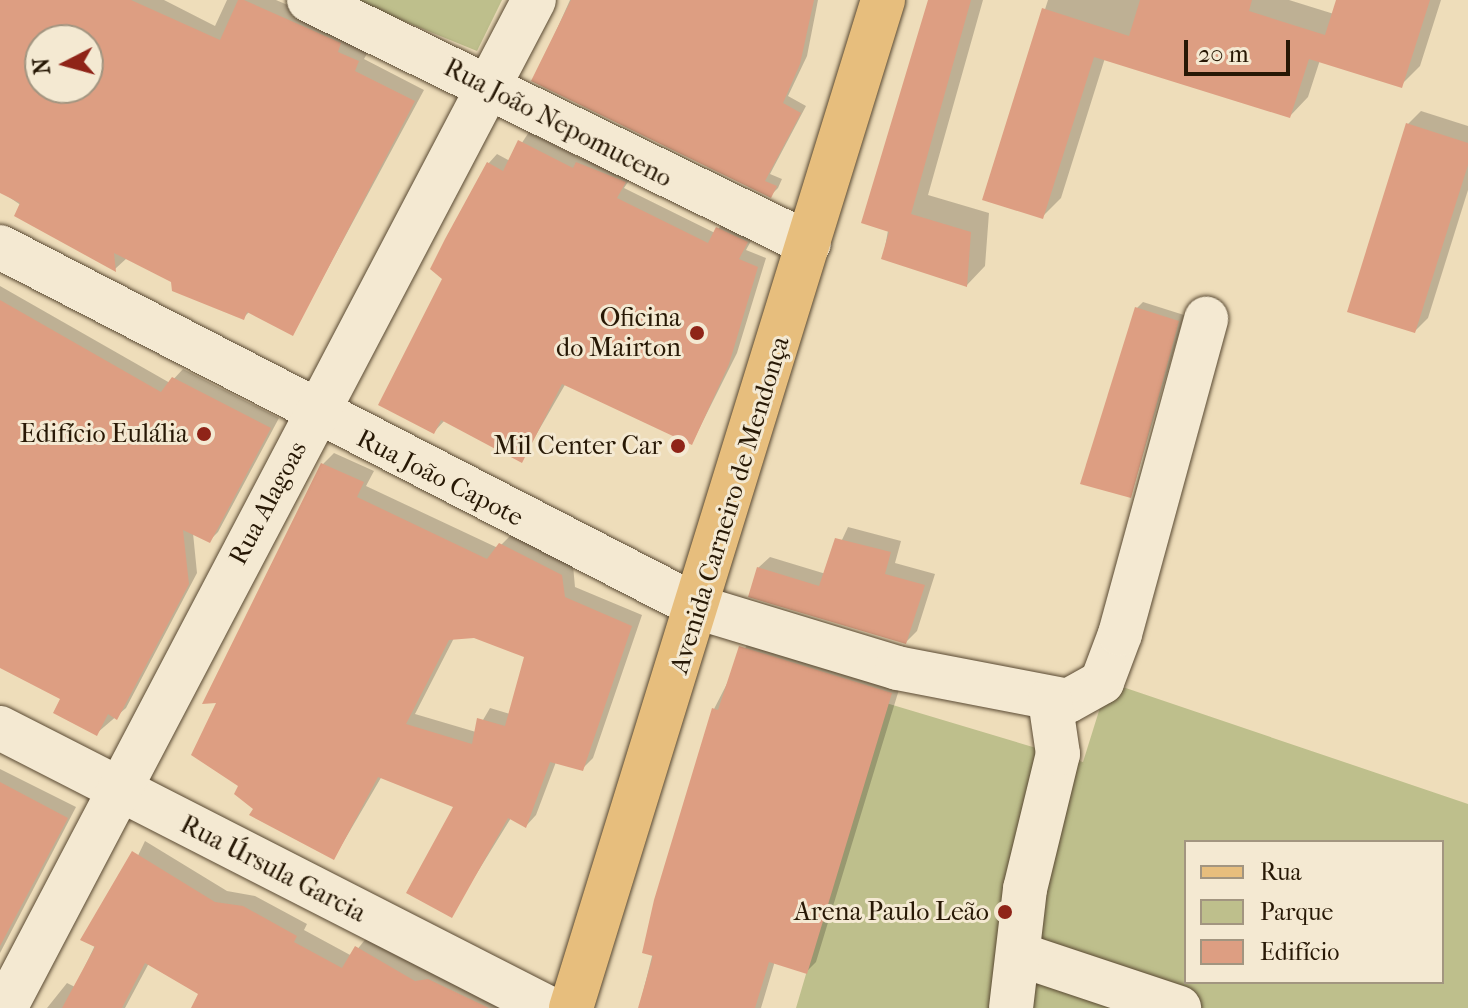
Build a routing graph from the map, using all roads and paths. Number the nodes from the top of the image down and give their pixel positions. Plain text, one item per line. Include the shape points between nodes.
1 (309, 0) edge
2 (534, 0) edge
3 (883, 0) edge
4 (491, 87) junction
5 (809, 244) junction
6 (0, 247) edge
7 (1206, 319) dead end
8 (315, 415) junction
9 (700, 608) junction
10 (1050, 700) junction
11 (0, 728) edge
12 (120, 789) junction
13 (1018, 954) junction
14 (5, 1008) edge
15 (548, 1008) edge
16 (571, 1008) edge
17 (1011, 1008) edge
18 (1179, 1008) edge

1 - 4 street, Rua João Nepomuceno
2 - 4 street, Rua Alagoas
3 - 5 main road, Avenida Carneiro de Mendonça
4 - 5 street, Rua João Nepomuceno
4 - 8 street, Rua Alagoas
5 - 9 main road, Avenida Carneiro de Mendonça
6 - 8 street, Rua João Capote
7 - 10 street via 1102,682 1078,700
8 - 9 street, Rua João Capote
8 - 12 street, Rua Alagoas
9 - 10 street, Rua João Capote via 897,668
9 - 16 main road, Avenida Carneiro de Mendonça
10 - 13 street via 1058,754
11 - 12 street, Rua Úrsula Garcia
12 - 14 street, Rua Alagoas
12 - 15 street, Rua Úrsula Garcia
13 - 17 street
13 - 18 street

